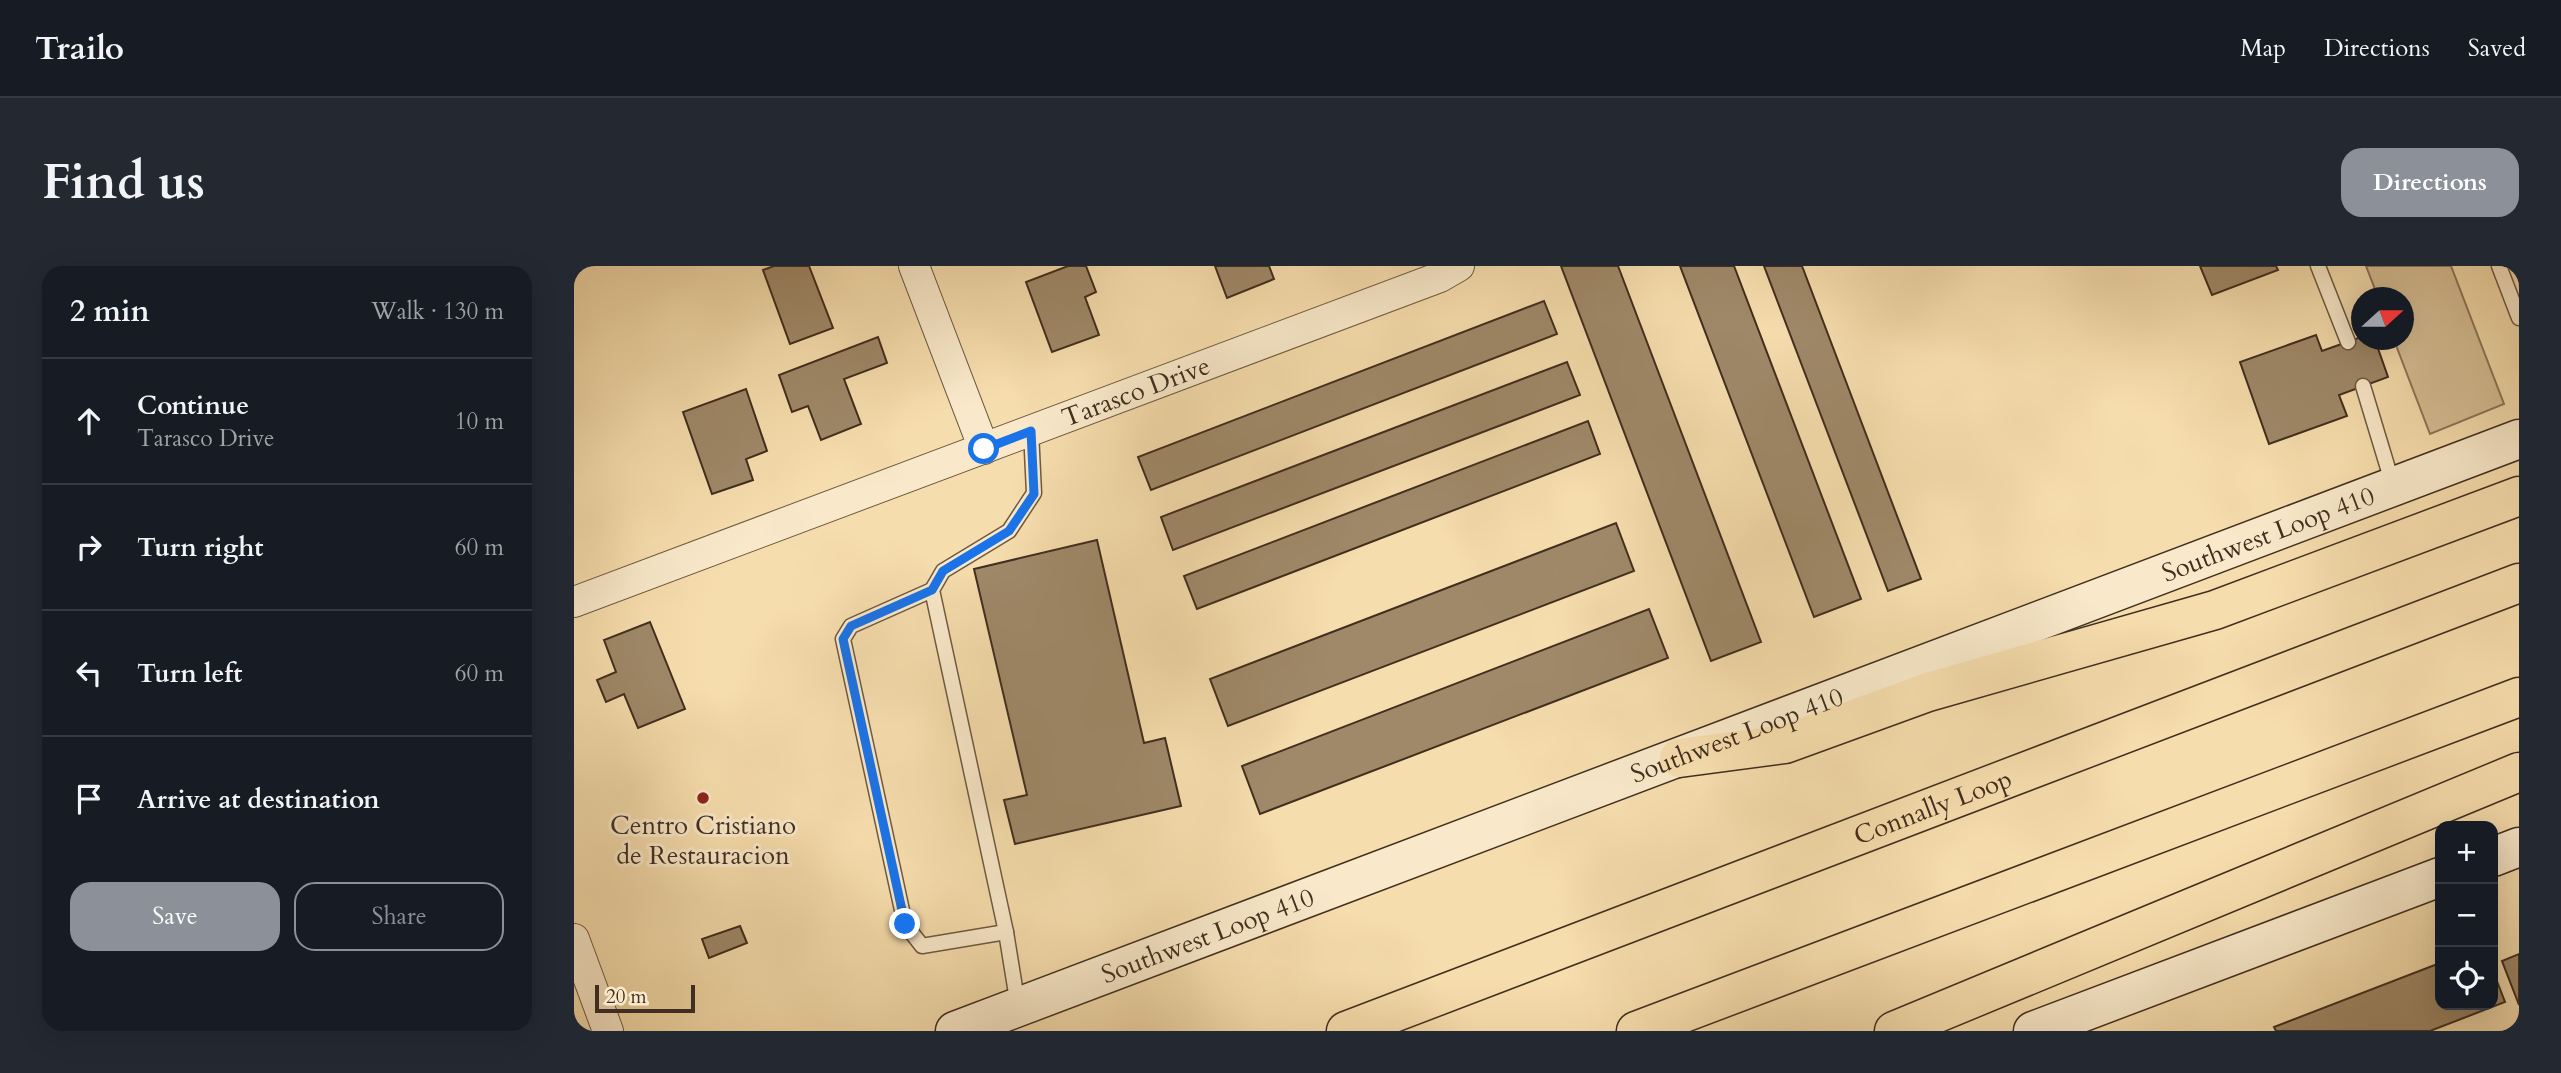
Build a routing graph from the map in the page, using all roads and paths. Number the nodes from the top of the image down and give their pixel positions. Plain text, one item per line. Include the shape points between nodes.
1 (914, 266) edge
2 (1459, 266) edge
3 (2318, 266) edge
4 (2499, 266) edge
5 (2519, 318) edge
6 (2348, 342) dead end
7 (2363, 386) dead end
8 (1031, 431) junction
9 (2519, 439) edge
10 (984, 449) junction
11 (2394, 487) junction
12 (2519, 496) edge
13 (2519, 583) edge
14 (932, 590) junction
15 (574, 602) edge
16 (2519, 697) edge
17 (1679, 758) junction
18 (2519, 772) edge
19 (2519, 847) edge
20 (2498, 855) edge
21 (2435, 879) edge
22 (1006, 932) junction
23 (574, 939) edge
24 (1018, 1007) junction
25 (608, 1031) edge
26 (955, 1031) edge
27 (1346, 1031) edge
28 (1636, 1031) edge
29 (1894, 1031) edge
30 (2033, 1031) edge

1 - 10 street
2 - 8 street, Tarasco Drive
3 - 6 lane
4 - 5 lane
7 - 11 lane
8 - 10 street, Tarasco Drive
8 - 14 lane via 1034,494 1009,531 943,571
9 - 11 main road, Southwest Loop 410
10 - 15 street, Tarasco Drive
11 - 17 main road, Southwest Loop 410
12 - 17 highway via 2215,610 1966,681 1785,744
13 - 27 highway, Connally Loop
14 - 22 lane
14 - 22 lane via 851,626 843,639 905,924 922,946
16 - 28 highway
17 - 24 main road, Southwest Loop 410
18 - 29 highway
19 - 20 main road
21 - 30 main road
22 - 24 lane
23 - 25 street
24 - 26 main road, Southwest Loop 410

